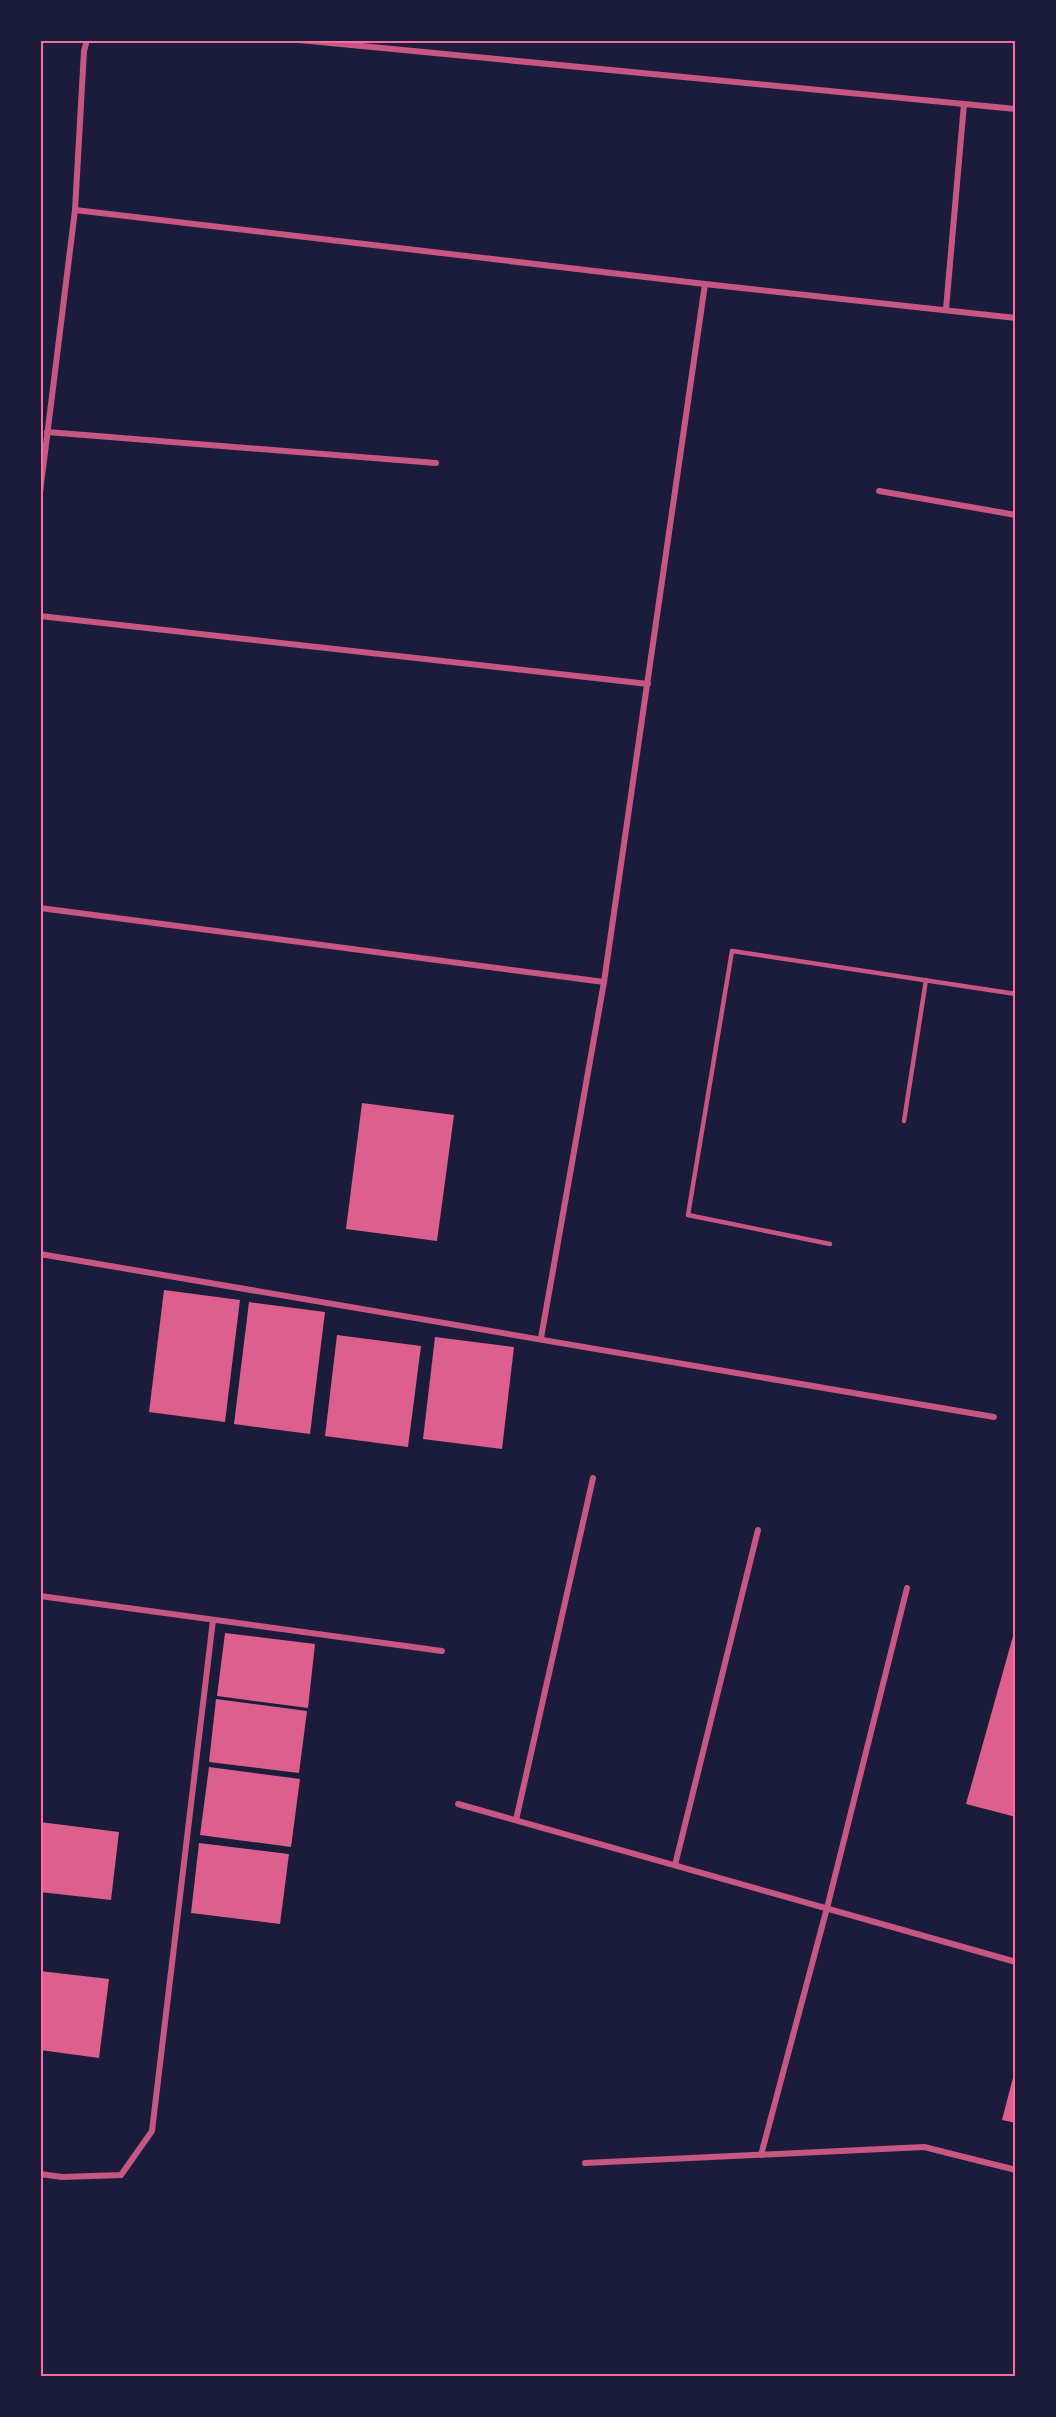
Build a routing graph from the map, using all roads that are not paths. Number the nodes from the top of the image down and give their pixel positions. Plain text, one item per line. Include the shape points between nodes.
1 (87, 40) edge
2 (299, 40) edge
3 (964, 104) junction
4 (1016, 110) edge
5 (75, 210) junction
6 (705, 284) junction
7 (946, 309) junction
8 (1016, 318) edge
9 (47, 432) junction
10 (435, 463) dead end
11 (879, 491) dead end
12 (40, 493) edge
13 (1016, 515) edge
14 (40, 616) edge
15 (648, 684) junction
16 (40, 908) edge
17 (926, 980) junction
18 (604, 982) junction
19 (1016, 994) edge
20 (904, 1121) dead end
21 (830, 1244) dead end
22 (40, 1254) edge
23 (541, 1338) junction
24 (994, 1417) dead end
25 (593, 1478) dead end
26 (758, 1530) dead end
27 (907, 1588) dead end
28 (40, 1596) edge
29 (213, 1620) junction
30 (442, 1651) dead end
31 (458, 1804) dead end
32 (516, 1820) junction
33 (675, 1865) junction
34 (827, 1908) junction
35 (1016, 1962) edge
36 (761, 2155) junction
37 (585, 2163) dead end
38 (1016, 2170) edge
39 (40, 2174) edge

1 - 5 street
2 - 3 street
3 - 4 street
3 - 7 street
5 - 6 street
5 - 9 street
6 - 7 street
6 - 15 street
7 - 8 street
9 - 10 street
9 - 12 street
11 - 13 street
14 - 15 street
15 - 18 street
16 - 18 street
17 - 19 lane
17 - 20 lane
17 - 21 lane via 732,951 688,1215
18 - 23 street
22 - 23 street
23 - 24 street
25 - 32 street
26 - 33 street
27 - 34 street
28 - 29 street
29 - 30 street
29 - 39 street via 152,2131 121,2175
31 - 32 street
32 - 33 street
33 - 34 street
34 - 35 street
34 - 36 street
36 - 37 street
36 - 38 street via 924,2146

